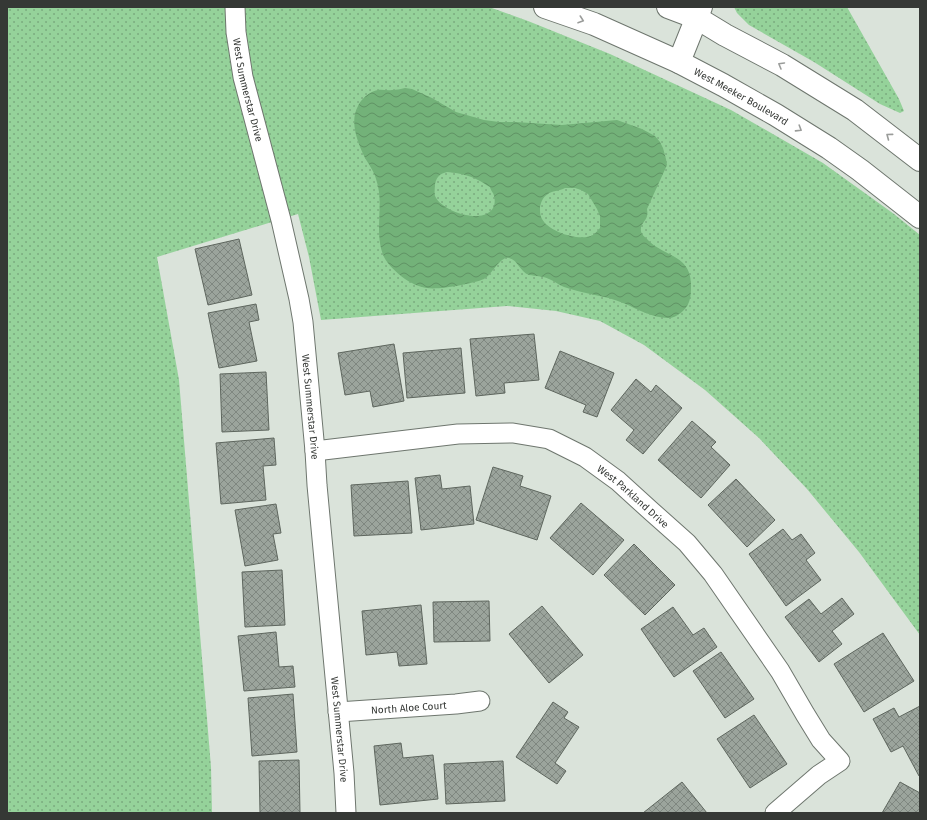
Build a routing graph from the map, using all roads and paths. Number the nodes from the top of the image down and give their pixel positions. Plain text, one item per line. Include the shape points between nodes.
1 (235, 7) edge
2 (544, 7) edge
3 (668, 7) edge
4 (699, 13) edge
5 (679, 62) junction
6 (920, 160) edge
7 (920, 217) edge
8 (315, 451) junction
9 (480, 700) dead end
10 (338, 712) junction
11 (346, 813) edge
12 (775, 813) edge

1 - 8 street, West Summerstar Drive via 243,77 299,299
2 -> 5 main road, West Meeker Boulevard via 594,24
3 - 4 main road
4 - 5 main road
6 -> 4 main road via 855,110
5 -> 7 main road, West Meeker Boulevard via 724,84 829,148
8 - 10 street, West Summerstar Drive
8 - 12 street, West Parkland Drive via 458,434 513,433 549,439 585,457 618,481 687,542 713,574 780,671 821,740 840,761 819,775
9 - 10 street, North Aloe Court
10 - 11 street, West Summerstar Drive

